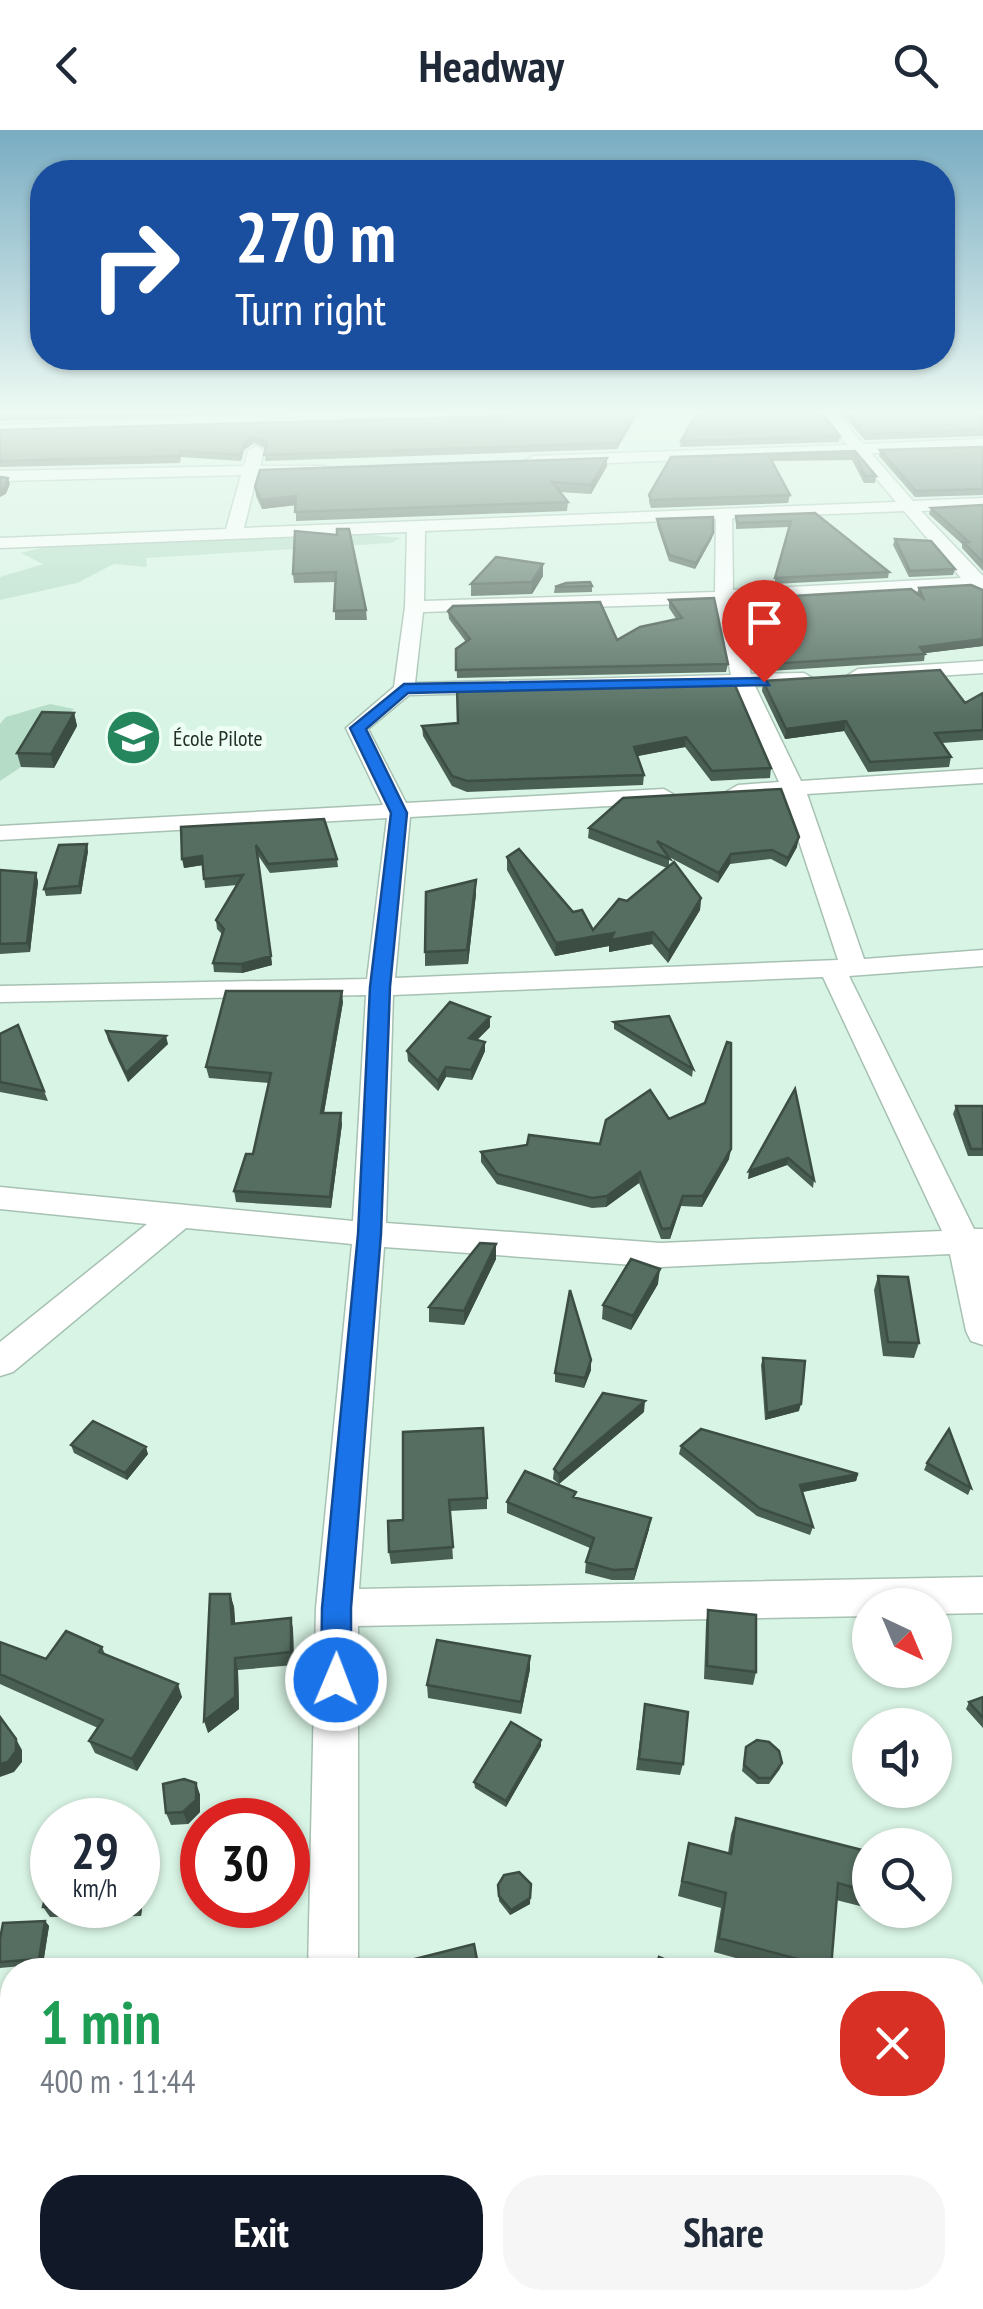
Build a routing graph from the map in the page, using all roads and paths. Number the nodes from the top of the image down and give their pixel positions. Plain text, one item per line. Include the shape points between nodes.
1 (239, 515) edge
2 (724, 515) junction
3 (730, 515) edge
4 (914, 515) edge
5 (416, 528) junction
6 (234, 535) junction
7 (0, 543) edge
8 (980, 586) edge
9 (724, 596) junction
10 (414, 607) junction
11 (983, 666) edge
12 (743, 682) junction
13 (404, 689) junction
14 (983, 776) edge
15 (793, 788) junction
16 (399, 813) junction
17 (0, 833) edge
18 (983, 958) edge
19 (844, 969) junction
20 (380, 987) junction
21 (0, 994) edge
22 (0, 1198) edge
23 (182, 1214) junction
24 (369, 1234) junction
25 (974, 1241) edge
26 (983, 1330) edge
27 (0, 1362) edge
28 (983, 1595) edge
29 (337, 1608) junction
30 (333, 1958) edge

1 - 6 street
2 - 3 street
2 - 5 street
2 - 9 street
4 - 8 street
5 - 6 street
5 - 10 street
6 - 7 street
8 - 9 street
9 - 10 street
9 - 12 street
10 - 13 street
11 - 12 street
12 - 13 street
12 - 15 street
13 - 16 street via 358,728
14 - 15 street
15 - 16 street
15 - 19 street
16 - 17 street
16 - 20 street
18 - 19 street
19 - 20 street
19 - 25 street
20 - 21 street
20 - 24 street
22 - 23 street
23 - 24 street
23 - 27 street
24 - 25 street via 660,1255
24 - 29 street
25 - 26 street
28 - 29 street
29 - 30 street

